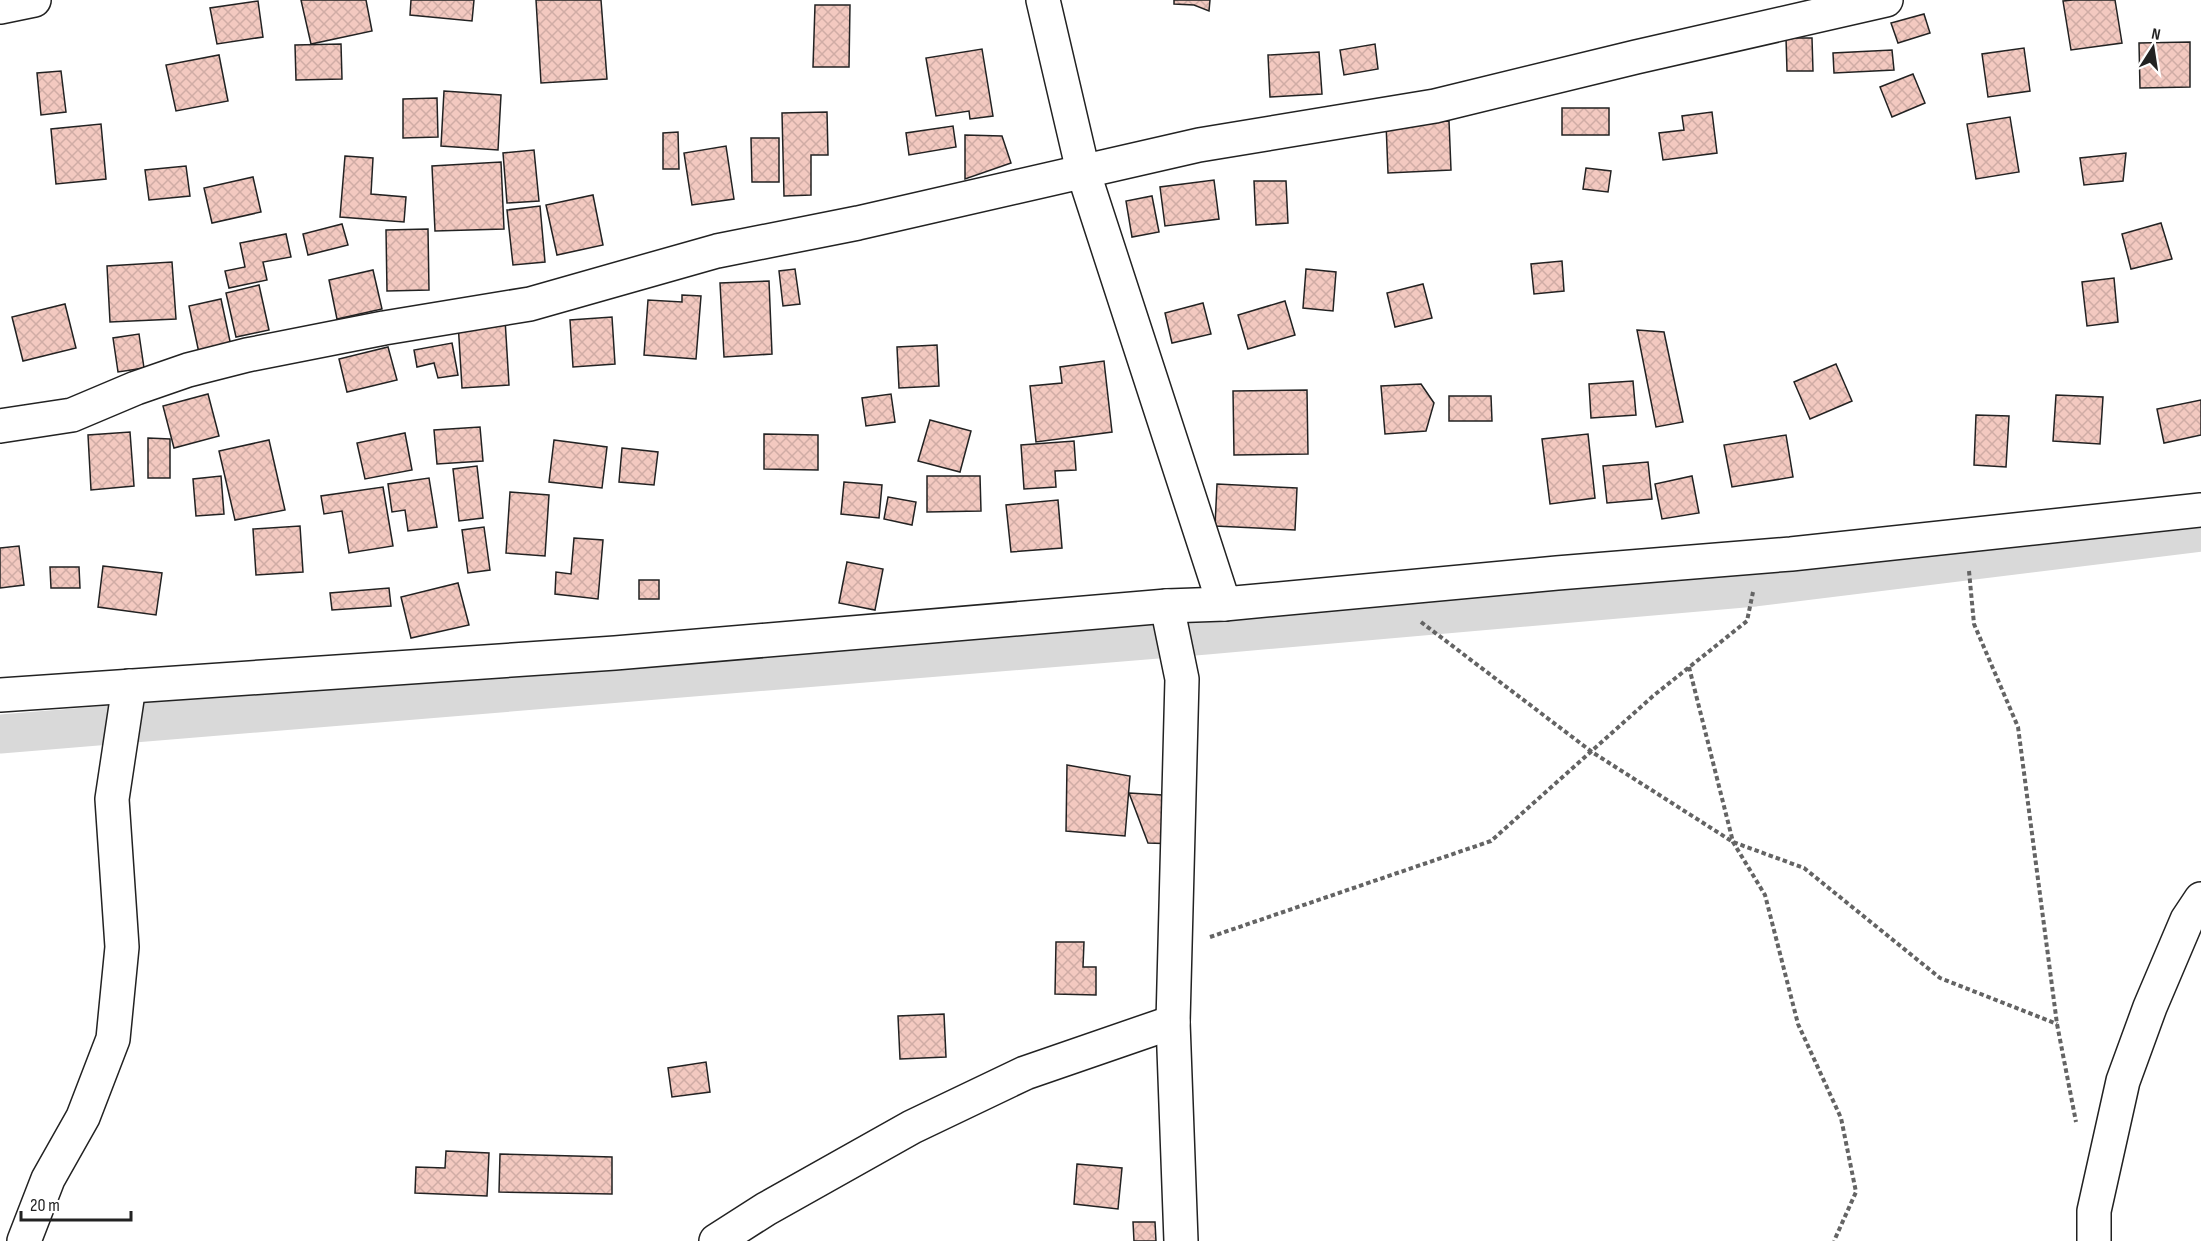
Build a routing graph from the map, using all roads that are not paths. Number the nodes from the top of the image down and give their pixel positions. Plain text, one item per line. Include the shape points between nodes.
1 (34, 0) edge
2 (1043, 0) edge
3 (1886, 0) edge
4 (0, 7) edge
5 (1083, 171) junction
6 (0, 426) edge
7 (2201, 510) edge
8 (1224, 604) junction
9 (1167, 606) junction
10 (129, 686) junction
11 (0, 695) edge
12 (2201, 898) edge
13 (1173, 1022) junction
14 (24, 1241) edge
15 (716, 1241) edge
16 (1181, 1241) edge
17 (2094, 1241) edge

1 - 4 street
2 - 5 street
3 - 5 street via 1435,106 1199,145
5 - 6 street via 717,251 530,304 246,355 188,370 72,415
5 - 8 street
7 - 8 street via 1761,556
8 - 9 street
9 - 10 street via 627,652
9 - 13 street via 1182,679
10 - 11 street
10 - 14 street via 112,799 122,947 113,1039 83,1117 48,1179
12 - 17 street via 2187,920 2123,1081 2094,1211
13 - 15 street via 1025,1073 943,1112 766,1209
13 - 16 street

